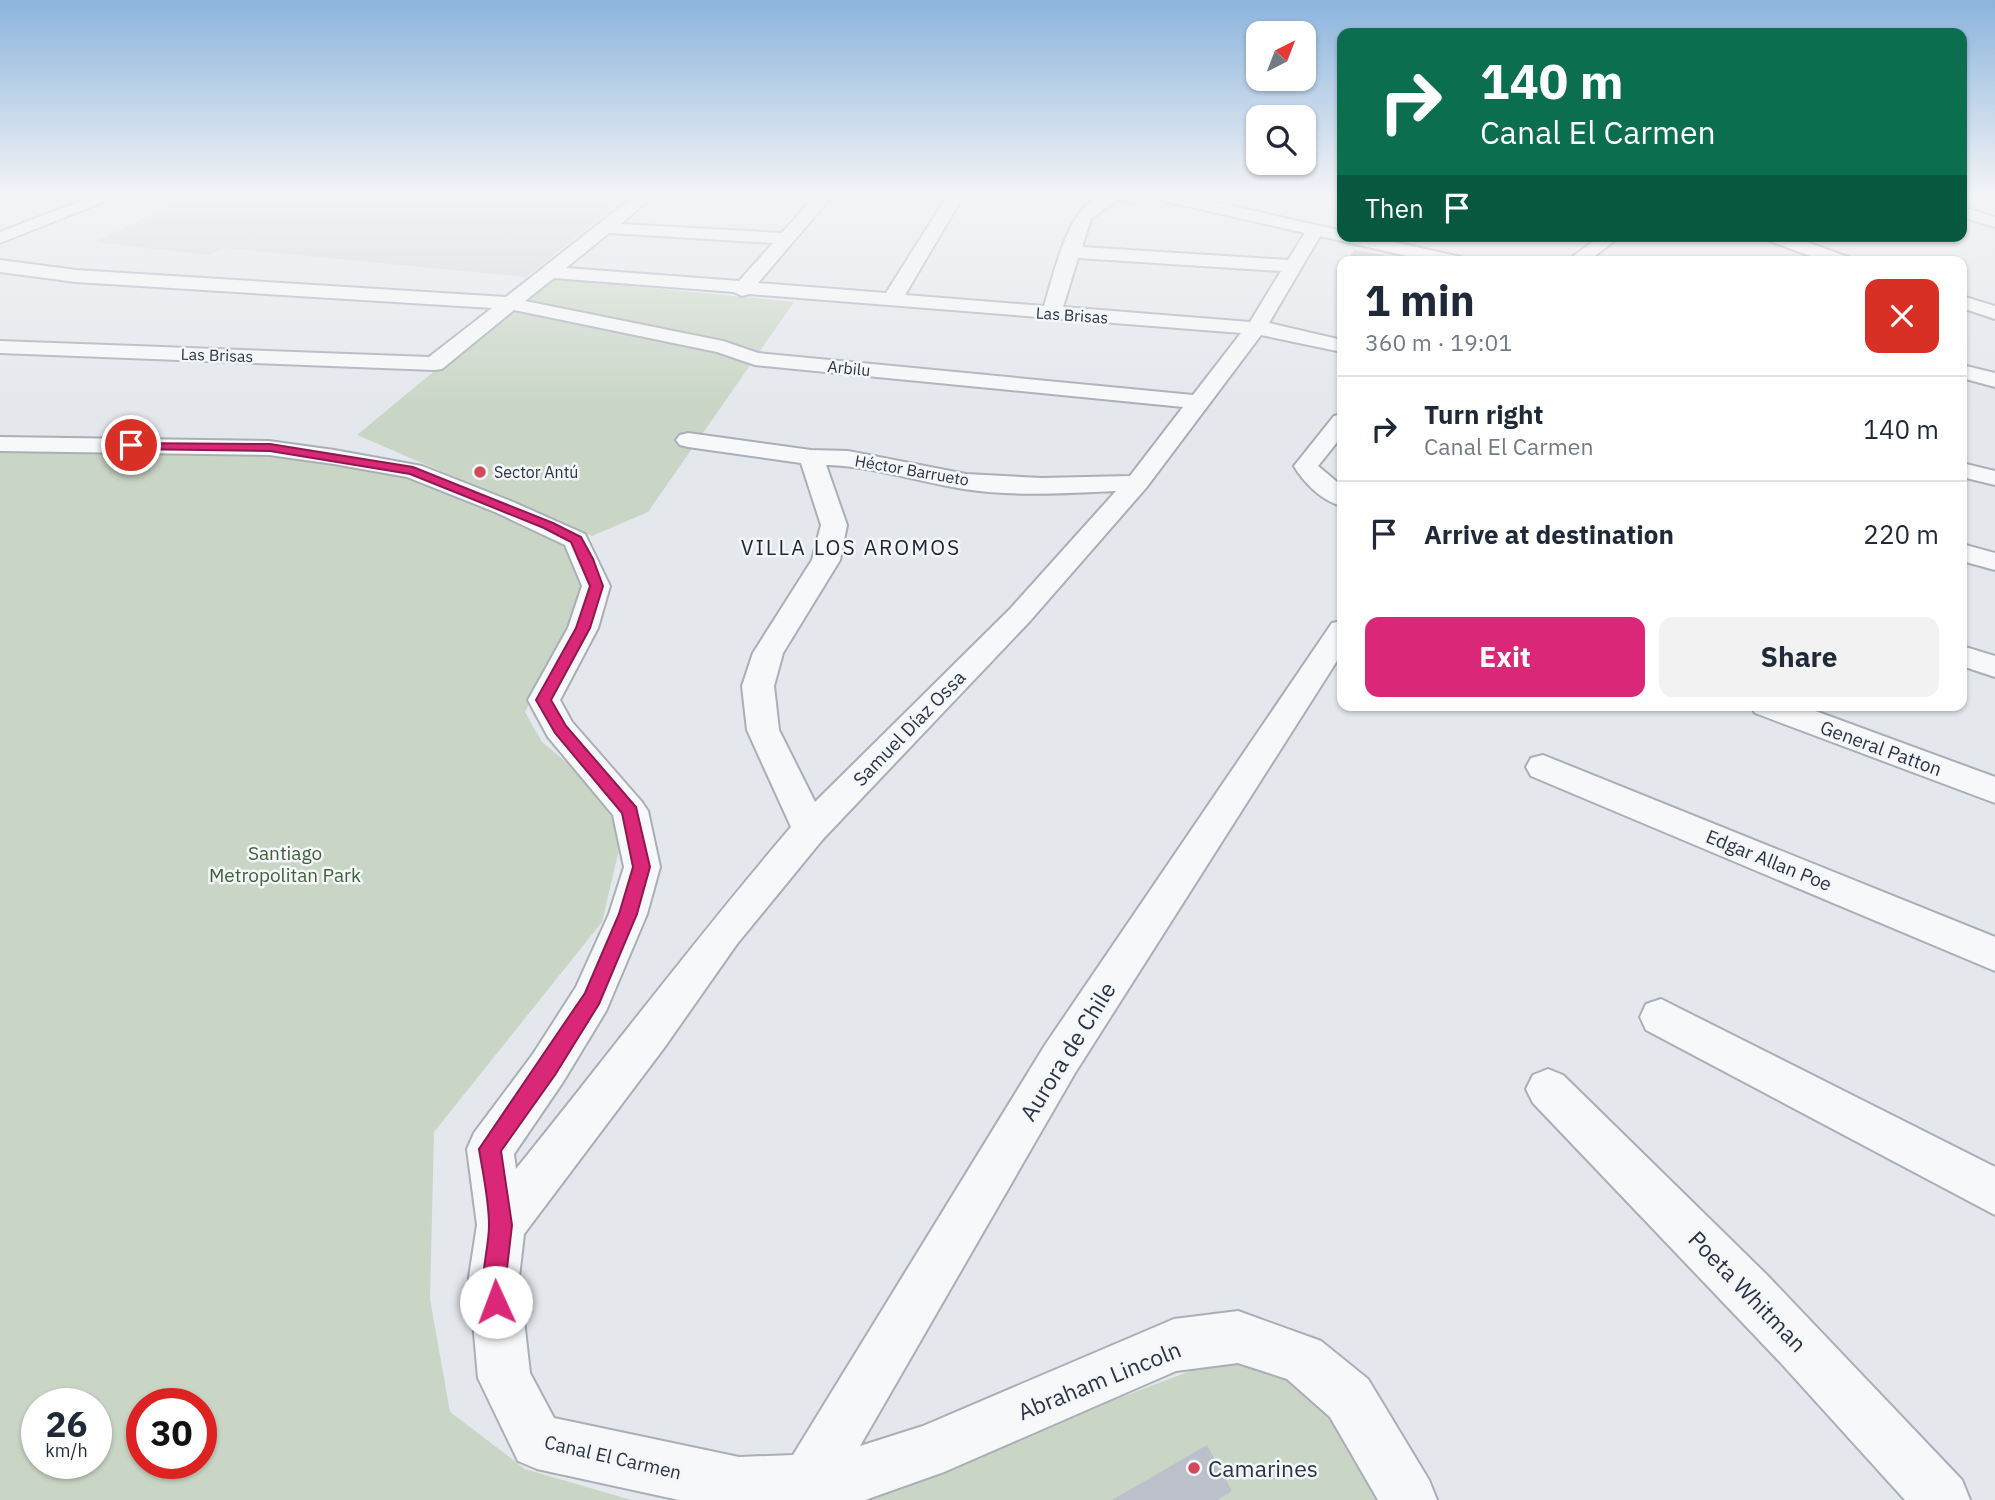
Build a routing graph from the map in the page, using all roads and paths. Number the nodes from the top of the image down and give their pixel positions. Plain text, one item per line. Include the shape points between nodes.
1 (557, 266) edge
2 (763, 266) edge
3 (913, 266) edge
4 (1066, 266) edge
5 (1293, 266) edge
6 (0, 267) edge
7 (549, 272) junction
8 (742, 290) junction
9 (891, 302) junction
10 (507, 303) junction
11 (1967, 304) edge
12 (1051, 313) junction
13 (1995, 313) edge
14 (1256, 328) junction
15 (1337, 345) edge
16 (0, 346) edge
17 (1197, 402) junction
18 (1337, 427) edge
19 (688, 440) dead end
20 (0, 444) edge
21 (811, 457) junction
22 (1967, 471) edge
23 (1995, 478) edge
24 (1137, 483) junction
25 (1337, 494) edge
26 (1967, 554) edge
27 (1995, 562) edge
28 (1337, 638) edge
29 (1967, 658) edge
30 (1995, 667) edge
31 (1782, 711) edge
32 (1543, 767) dead end
33 (1995, 790) edge
34 (810, 829) junction
35 (1995, 954) edge
36 (1661, 1017) dead end
37 (1548, 1089) dead end
38 (1995, 1192) edge
39 (501, 1225) junction
40 (808, 1482) junction
41 (1409, 1500) edge
42 (1942, 1500) edge

1 - 7 street
2 - 8 street
3 - 9 street
4 - 12 street
5 - 14 street, Samuel Díaz Ossa
6 - 10 street, Arbilu via 76,276
7 - 8 street, Las Brisas
7 - 10 street
8 - 9 street, Las Brisas
9 - 12 street, Las Brisas
10 - 16 street, Las Brisas via 433,363
10 - 17 street, Arbilu via 723,347 755,359
11 - 13 street
12 - 14 street, Las Brisas
14 - 15 street, Las Brisas
14 - 17 street, Samuel Díaz Ossa
17 - 24 street, Samuel Díaz Ossa
18 - 25 street via 1306,466
19 - 21 street, Héctor Barrueto
20 - 39 street, Canal El Carmen via 270,448 347,460 413,471 576,540 596,586 583,628 544,700 560,729 630,811 642,867 628,914 592,998 490,1149
21 - 24 street, Héctor Barrueto via 848,458 966,482 1042,486
21 - 34 street via 834,525 826,560 768,653 758,686 763,730
22 - 23 street
24 - 34 street, Samuel Díaz Ossa via 1020,615
26 - 27 street
28 - 40 street, Aurora de Chile via 1060,1059
29 - 30 street
31 - 33 street, General Patton
32 - 35 street, Edgar Allan Poe
34 - 39 street, Samuel Díaz Ossa via 723,933
36 - 38 street
37 - 42 street, Poeta Whitman via 1752,1293
39 - 40 street, Canal El Carmen via 494,1277 504,1378 537,1441 739,1485
40 - 41 street, Abraham Lincoln via 853,1476 925,1453 1174,1345 1238,1336 1303,1359 1349,1398

